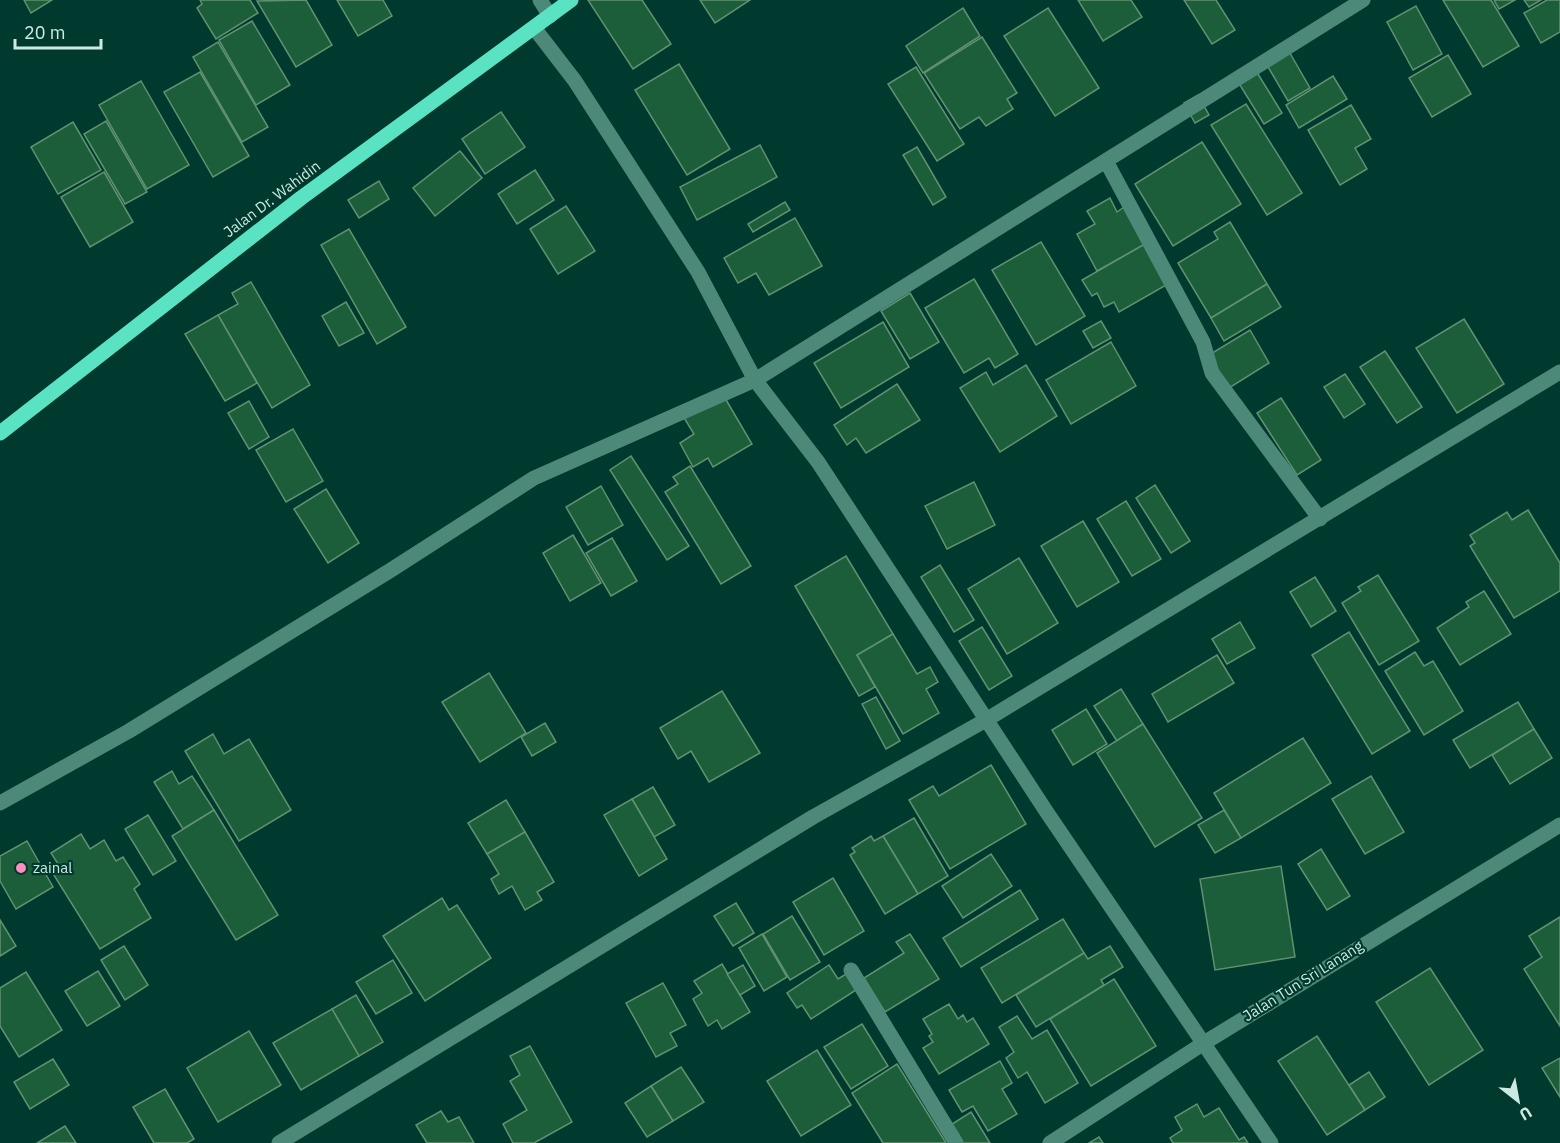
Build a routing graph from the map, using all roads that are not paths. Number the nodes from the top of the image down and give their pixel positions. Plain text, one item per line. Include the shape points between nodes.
1 (540, 0) edge
2 (571, 0) edge
3 (1363, 0) edge
4 (550, 16) junction
5 (535, 29) junction
6 (1106, 161) junction
7 (1560, 372) edge
8 (755, 380) junction
9 (0, 433) edge
10 (1320, 519) junction
11 (986, 720) junction
12 (0, 803) edge
13 (1560, 825) edge
14 (851, 970) dead end
15 (1204, 1042) junction
16 (279, 1143) edge
17 (956, 1143) edge
18 (1050, 1143) edge
19 (1271, 1143) edge

1 - 4 street
2 - 4 main road, Jalan Dr. Wahidin
3 - 6 street
4 - 5 main road, Jalan Dr. Wahidin
5 - 8 street via 575,81 698,272
5 - 9 main road, Jalan Dr. Wahidin via 301,198
6 - 8 street
6 - 10 street via 1203,342 1212,373
7 - 10 street
8 - 11 street via 818,462
8 - 12 street via 534,478 129,731
10 - 11 street
11 - 15 street
11 - 16 street via 813,817
13 - 15 street, Jalan Tun Sri Lanang
14 - 17 street
15 - 18 street, Jalan Tun Sri Lanang
15 - 19 street

